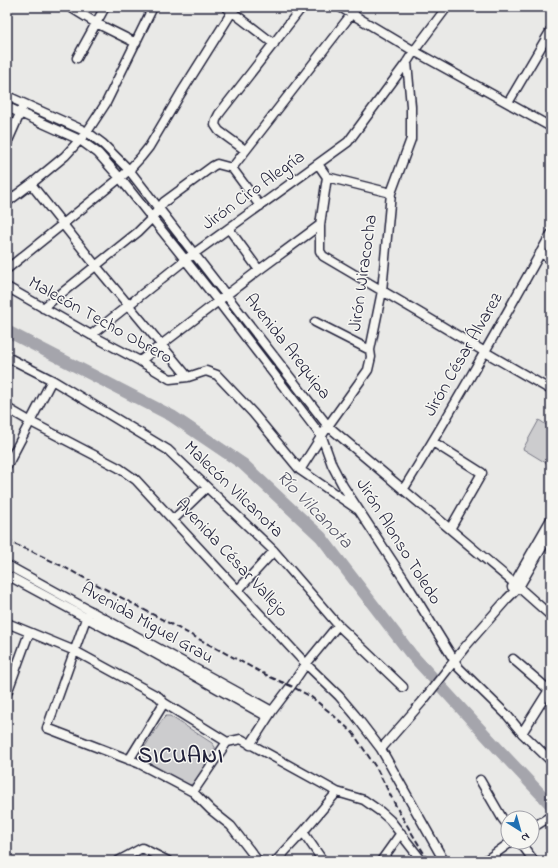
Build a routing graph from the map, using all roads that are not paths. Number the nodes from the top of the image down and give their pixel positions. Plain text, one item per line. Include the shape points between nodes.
1 (70, 7) edge
2 (105, 7) edge
3 (153, 7) edge
4 (302, 7) edge
5 (340, 7) edge
6 (357, 7) edge
7 (447, 7) edge
8 (231, 9) edge
9 (352, 14) junction
10 (96, 23) junction
11 (551, 30) edge
12 (136, 43) junction
13 (274, 44) junction
14 (414, 51) junction
15 (77, 58) dead end
16 (407, 62) junction
17 (7, 96) edge
18 (25, 104) junction
19 (508, 104) junction
20 (7, 107) edge
21 (20, 113) junction
22 (551, 127) edge
23 (87, 132) junction
24 (80, 140) junction
25 (7, 143) edge
26 (245, 150) junction
27 (318, 164) junction
28 (232, 168) junction
29 (129, 170) junction
30 (327, 177) junction
31 (120, 178) junction
32 (31, 184) junction
33 (390, 193) junction
34 (7, 202) edge
35 (260, 206) junction
36 (159, 208) junction
37 (151, 219) junction
38 (63, 225) junction
39 (320, 225) junction
40 (229, 228) junction
41 (551, 234) edge
42 (540, 253) junction
43 (194, 254) junction
44 (551, 259) edge
45 (185, 260) junction
46 (96, 266) junction
47 (7, 269) edge
48 (259, 270) junction
49 (7, 287) edge
50 (382, 291) junction
51 (226, 295) junction
52 (218, 301) junction
53 (128, 305) junction
54 (43, 308) junction
55 (315, 322) dead end
56 (90, 335) junction
57 (161, 345) junction
58 (370, 350) junction
59 (484, 352) junction
60 (7, 357) edge
61 (140, 361) junction
62 (188, 377) junction
63 (52, 380) junction
64 (551, 390) edge
65 (7, 408) edge
66 (31, 422) junction
67 (328, 426) junction
68 (322, 437) junction
69 (433, 442) junction
70 (7, 466) edge
71 (300, 470) junction
72 (207, 487) junction
73 (404, 490) junction
74 (360, 512) junction
75 (551, 519) edge
76 (173, 520) junction
77 (450, 529) junction
78 (551, 532) edge
79 (274, 551) junction
80 (7, 565) edge
81 (7, 575) edge
82 (516, 585) junction
83 (238, 590) junction
84 (88, 614) junction
85 (551, 616) edge
86 (7, 623) edge
87 (338, 625) junction
88 (29, 632) junction
89 (74, 651) junction
90 (513, 659) dead end
91 (454, 660) junction
92 (306, 664) junction
93 (403, 687) dead end
94 (7, 693) edge
95 (164, 702) junction
96 (270, 714) junction
97 (522, 733) junction
98 (227, 742) junction
99 (250, 745) junction
100 (381, 749) junction
101 (129, 760) junction
102 (551, 761) edge
103 (480, 780) dead end
104 (193, 792) junction
105 (337, 792) junction
106 (500, 815) edge
107 (551, 816) edge
108 (540, 823) edge
109 (303, 832) junction
110 (401, 833) junction
111 (500, 850) edge
112 (526, 850) edge
113 (118, 861) edge
114 (168, 861) edge
115 (258, 861) edge
116 (276, 861) edge
117 (323, 861) edge
118 (381, 861) edge
119 (422, 861) edge
120 (444, 861) edge
121 (484, 861) edge
122 (534, 861) edge

1 - 10 street
2 - 10 street
3 - 12 street
4 - 13 street
5 - 9 street
6 - 9 street
7 - 14 street
8 - 13 street
8 - 29 street via 149,147
9 - 14 street
9 - 26 street
10 - 12 street
10 - 15 street
11 - 19 street
12 - 23 street via 106,104
13 - 26 street via 216,120 219,131
14 - 16 street, Jirón Ciro Alegría
14 - 19 street
16 - 27 street, Jirón Ciro Alegría via 348,142
16 - 33 street, Jirón Wiracocha via 411,139
17 - 18 street, Avenida Arequipa
18 - 21 street
18 - 23 street, Avenida Arequipa
19 - 22 street
20 - 21 street, Avenida Arequipa
21 - 24 street, Avenida Arequipa
21 - 25 street
23 - 24 street
23 - 29 street, Avenida Arequipa
24 - 31 street, Avenida Arequipa via 98,153
24 - 32 street via 66,156
26 - 28 street
27 - 30 street
27 - 35 street, Jirón Ciro Alegría
28 - 35 street
28 - 36 street via 217,164 213,166
29 - 31 street
29 - 36 street, Avenida Arequipa
30 - 33 street
30 - 39 street
31 - 37 street, Avenida Arequipa
31 - 38 street
32 - 34 street
32 - 38 street
33 - 50 street, Jirón Wiracocha
35 - 40 street, Jirón Ciro Alegría
36 - 37 street
36 - 43 street, Avenida Arequipa
37 - 45 street, Avenida Arequipa
37 - 46 street
38 - 46 street
38 - 47 street
39 - 48 street
39 - 50 street via 320,251 323,256
40 - 43 street, Jirón Ciro Alegría
40 - 48 street
41 - 42 street, Jirón César Álvarez
42 - 44 street
42 - 59 street, Jirón César Álvarez
43 - 45 street, Jirón Ciro Alegría
43 - 51 street, Avenida Arequipa
45 - 52 street, Avenida Arequipa
45 - 53 street, Jirón Ciro Alegría
46 - 53 street
46 - 54 street
48 - 51 street
49 - 54 street, Malecón Techo Obrero
50 - 58 street, Jirón Wiracocha
50 - 59 street
51 - 52 street
51 - 67 street, Avenida Arequipa
52 - 57 street
52 - 68 street, Avenida Arequipa
53 - 56 street, Jirón Ciro Alegría
53 - 57 street
54 - 56 street, Malecón Techo Obrero
55 - 58 street
56 - 61 street, Malecón Techo Obrero
57 - 61 street
57 - 62 street
58 - 67 street, Jirón Wiracocha via 368,370
59 - 64 street
59 - 69 street, Jirón César Álvarez
60 - 63 street, Malecón Vilcanota
61 - 62 street, Malecón Techo Obrero via 170,379
62 - 71 street, Malecón Techo Obrero via 206,371 217,375 253,413
63 - 66 street
63 - 72 street, Malecón Vilcanota via 168,450
65 - 66 street, Avenida César Vallejo
66 - 70 street
66 - 76 street, Avenida César Vallejo via 119,468 136,480
67 - 68 street, Jirón Wiracocha
67 - 73 street, Avenida Arequipa
68 - 71 street, Jirón Wiracocha
68 - 74 street, Jirón Alonso Toledo via 332,465
69 - 73 street, Jirón César Álvarez
69 - 77 street via 482,473
71 - 74 street, Malecón Techo Obrero
72 - 76 street
72 - 79 street, Malecón Vilcanota
73 - 77 street, Avenida Arequipa
74 - 91 street, Jirón Alonso Toledo
75 - 82 street
76 - 83 street, Avenida César Vallejo
77 - 82 street, Avenida Arequipa
78 - 82 street
79 - 83 street
79 - 87 street, Malecón Vilcanota
80 - 84 street, Avenida Miguel Grau
81 - 84 street, Avenida Miguel Grau
82 - 85 street, Avenida Arequipa
82 - 91 street
83 - 92 street, Avenida César Vallejo
84 - 89 street
84 - 96 street, Avenida Miguel Grau via 138,644
86 - 88 street
87 - 92 street
87 - 93 street, Malecón Vilcanota
88 - 89 street
88 - 94 street
89 - 95 street
89 - 101 street via 46,728
90 - 97 street via 549,690
91 - 97 street, Jirón Alonso Toledo
91 - 100 street
92 - 96 street
92 - 100 street, Avenida César Vallejo via 339,696
95 - 98 street
95 - 101 street
96 - 99 street
97 - 102 street, Jirón Alonso Toledo
98 - 99 street via 240,739
98 - 104 street
99 - 105 street
100 - 120 street, Avenida César Vallejo
101 - 104 street
103 - 106 street
104 - 115 street via 231,826
105 - 109 street
105 - 110 street via 364,800 390,820
107 - 108 street
109 - 116 street
109 - 117 street
110 - 118 street
110 - 119 street
111 - 121 street
112 - 122 street
113 - 114 street via 142,848

